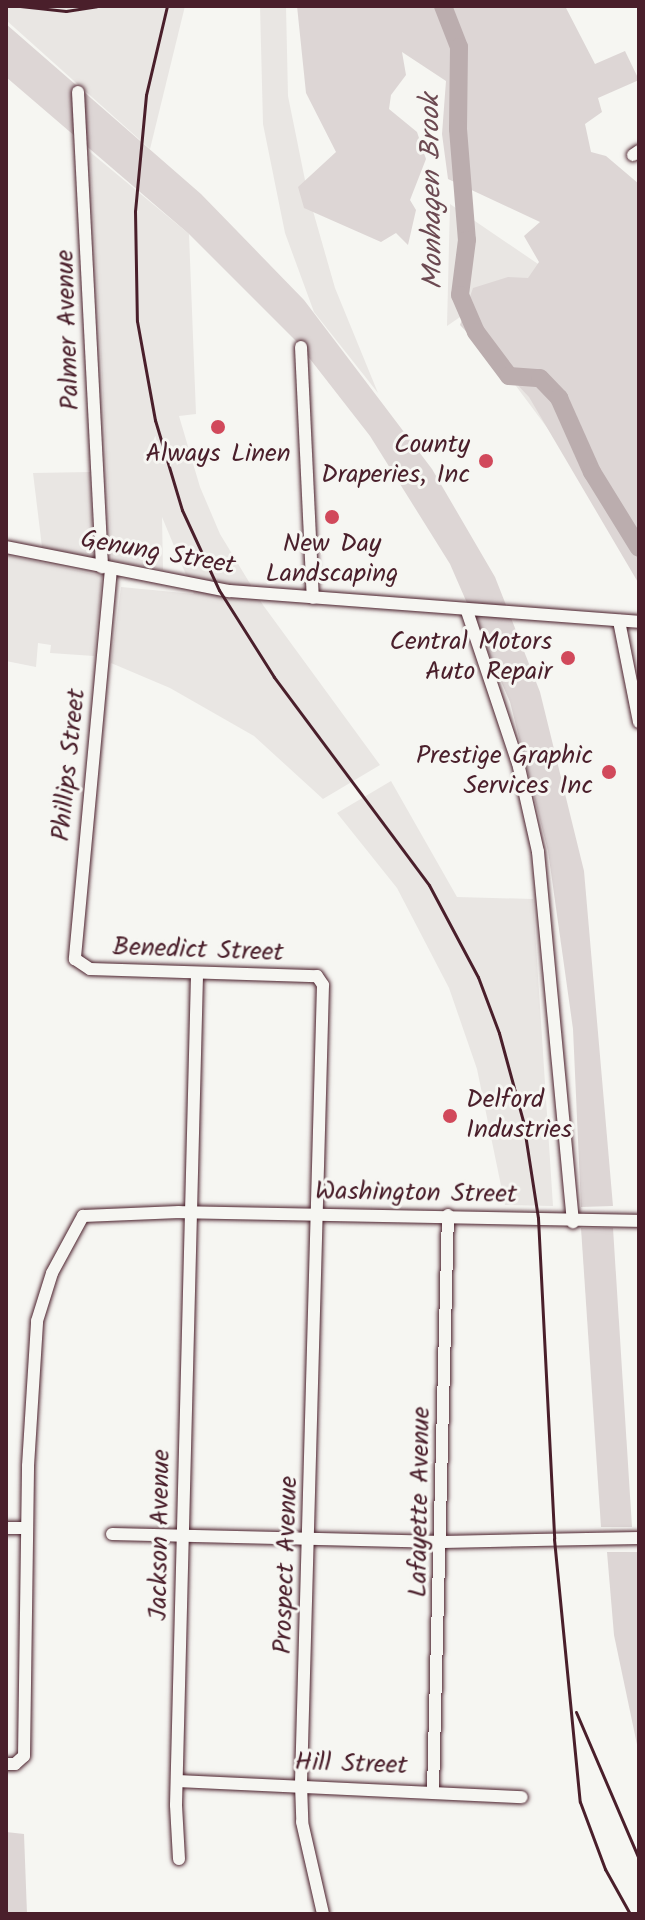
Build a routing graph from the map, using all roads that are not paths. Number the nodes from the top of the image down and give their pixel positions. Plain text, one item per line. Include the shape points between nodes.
1 (78, 92) dead end
2 (301, 347) dead end
3 (6, 547) edge
4 (107, 568) junction
5 (313, 598) junction
6 (467, 611) junction
7 (619, 621) junction
8 (639, 622) edge
9 (639, 722) edge
10 (77, 963) joint
11 (197, 973) junction
12 (319, 977) joint
13 (192, 1212) junction
14 (318, 1214) junction
15 (448, 1215) junction
16 (639, 1221) edge
17 (573, 1222) junction
18 (6, 1528) edge
19 (26, 1528) junction
20 (182, 1532) junction
21 (112, 1534) dead end
22 (311, 1535) junction
23 (639, 1538) edge
24 (443, 1542) junction
25 (6, 1764) edge
26 (178, 1781) junction
27 (301, 1784) junction
28 (433, 1790) junction
29 (522, 1797) dead end
30 (179, 1859) dead end
31 (323, 1914) edge

1 - 4 street, Palmer Avenue
2 - 5 street
3 - 4 street, Genung Street
4 - 5 street, Genung Street via 229,591
4 - 10 street, Phillips Street via 73,950
5 - 6 street, Genung Street
6 - 7 street, Genung Street
6 - 17 street via 518,763 538,852
7 - 8 street, Genung Street
7 - 9 street
10 - 11 street, Benedict Street via 90,969
11 - 12 street, Benedict Street
11 - 13 street, Jackson Avenue
12 - 14 street, Prospect Avenue via 323,989
13 - 14 street, Washington Street
13 - 19 street via 96,1212 75,1226 37,1321
13 - 20 street, Jackson Avenue
14 - 15 street, Washington Street
14 - 22 street, Prospect Avenue
15 - 17 street, Washington Street
15 - 24 street, Lafayette Avenue
16 - 17 street, Washington Street
18 - 19 street
19 - 25 street via 20,1762
20 - 21 street
20 - 22 street
20 - 26 street, Jackson Avenue
22 - 24 street
22 - 27 street, Prospect Avenue
23 - 24 street
24 - 28 street, Lafayette Avenue
26 - 27 street, Hill Street
26 - 30 street, Jackson Avenue
27 - 28 street, Hill Street
27 - 31 street, Prospect Avenue via 302,1822
28 - 29 street, Hill Street

